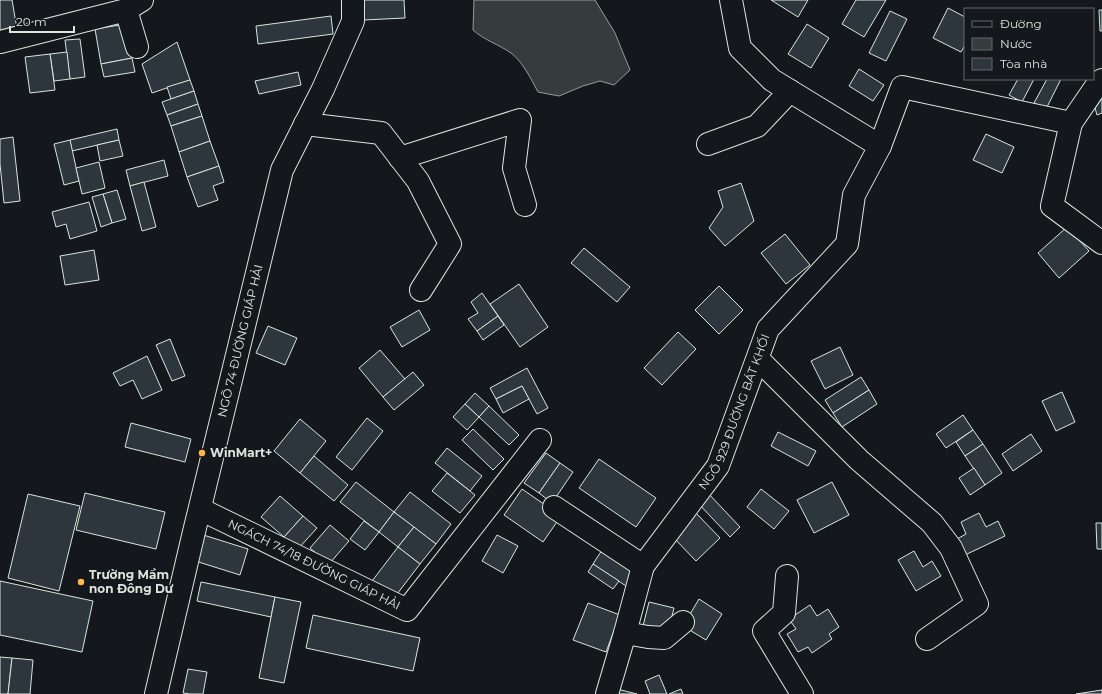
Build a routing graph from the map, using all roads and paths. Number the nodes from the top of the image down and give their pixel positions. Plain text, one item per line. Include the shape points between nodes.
1 (353, 0) edge
2 (731, 0) edge
3 (134, 5) edge
4 (0, 42) edge
5 (137, 47) dead end
6 (1102, 80) edge
7 (790, 91) junction
8 (1071, 123) junction
9 (305, 124) junction
10 (708, 144) dead end
11 (880, 146) junction
12 (400, 158) junction
13 (525, 205) dead end
14 (1102, 243) edge
15 (421, 290) dead end
16 (758, 359) junction
17 (540, 440) dead end
18 (554, 507) dead end
19 (200, 509) junction
20 (643, 566) junction
21 (787, 576) dead end
22 (683, 622) dead end
23 (625, 633) junction
24 (927, 639) dead end
25 (156, 694) edge
26 (607, 694) edge
27 (802, 694) edge

1 - 9 street, NGÕ 74 ĐƯỜNG GIÁP HẢI via 353,21
2 - 7 street via 740,48 772,80
3 - 4 street
3 - 5 street
6 - 8 street
7 - 10 street via 757,126
7 - 11 street
8 - 11 street, NGÕ 929 ĐƯỜNG BÁT KHỐI via 902,87
8 - 14 street via 1052,206
9 - 12 street via 381,134
9 - 19 street, NGÕ 74 ĐƯỜNG GIÁP HẢI via 282,170
11 - 16 street, NGÕ 929 ĐƯỜNG BÁT KHỐI via 854,196 847,244 768,329
12 - 13 street via 520,120 514,168
12 - 15 street via 418,181 450,244
16 - 20 street, NGÕ 929 ĐƯỜNG BÁT KHỐI via 718,466
16 - 24 street via 859,460 932,524 951,548 977,604
17 - 19 street, NGÁCH 74/18 ĐƯỜNG GIÁP HẢI via 407,610
18 - 20 street
19 - 25 street, NGÕ 74 ĐƯỜNG GIÁP HẢI
20 - 23 street, NGÕ 929 ĐƯỜNG BÁT KHỐI
21 - 27 street via 784,613 764,630
22 - 23 street via 664,638
23 - 26 street, NGÕ 929 ĐƯỜNG BÁT KHỐI

